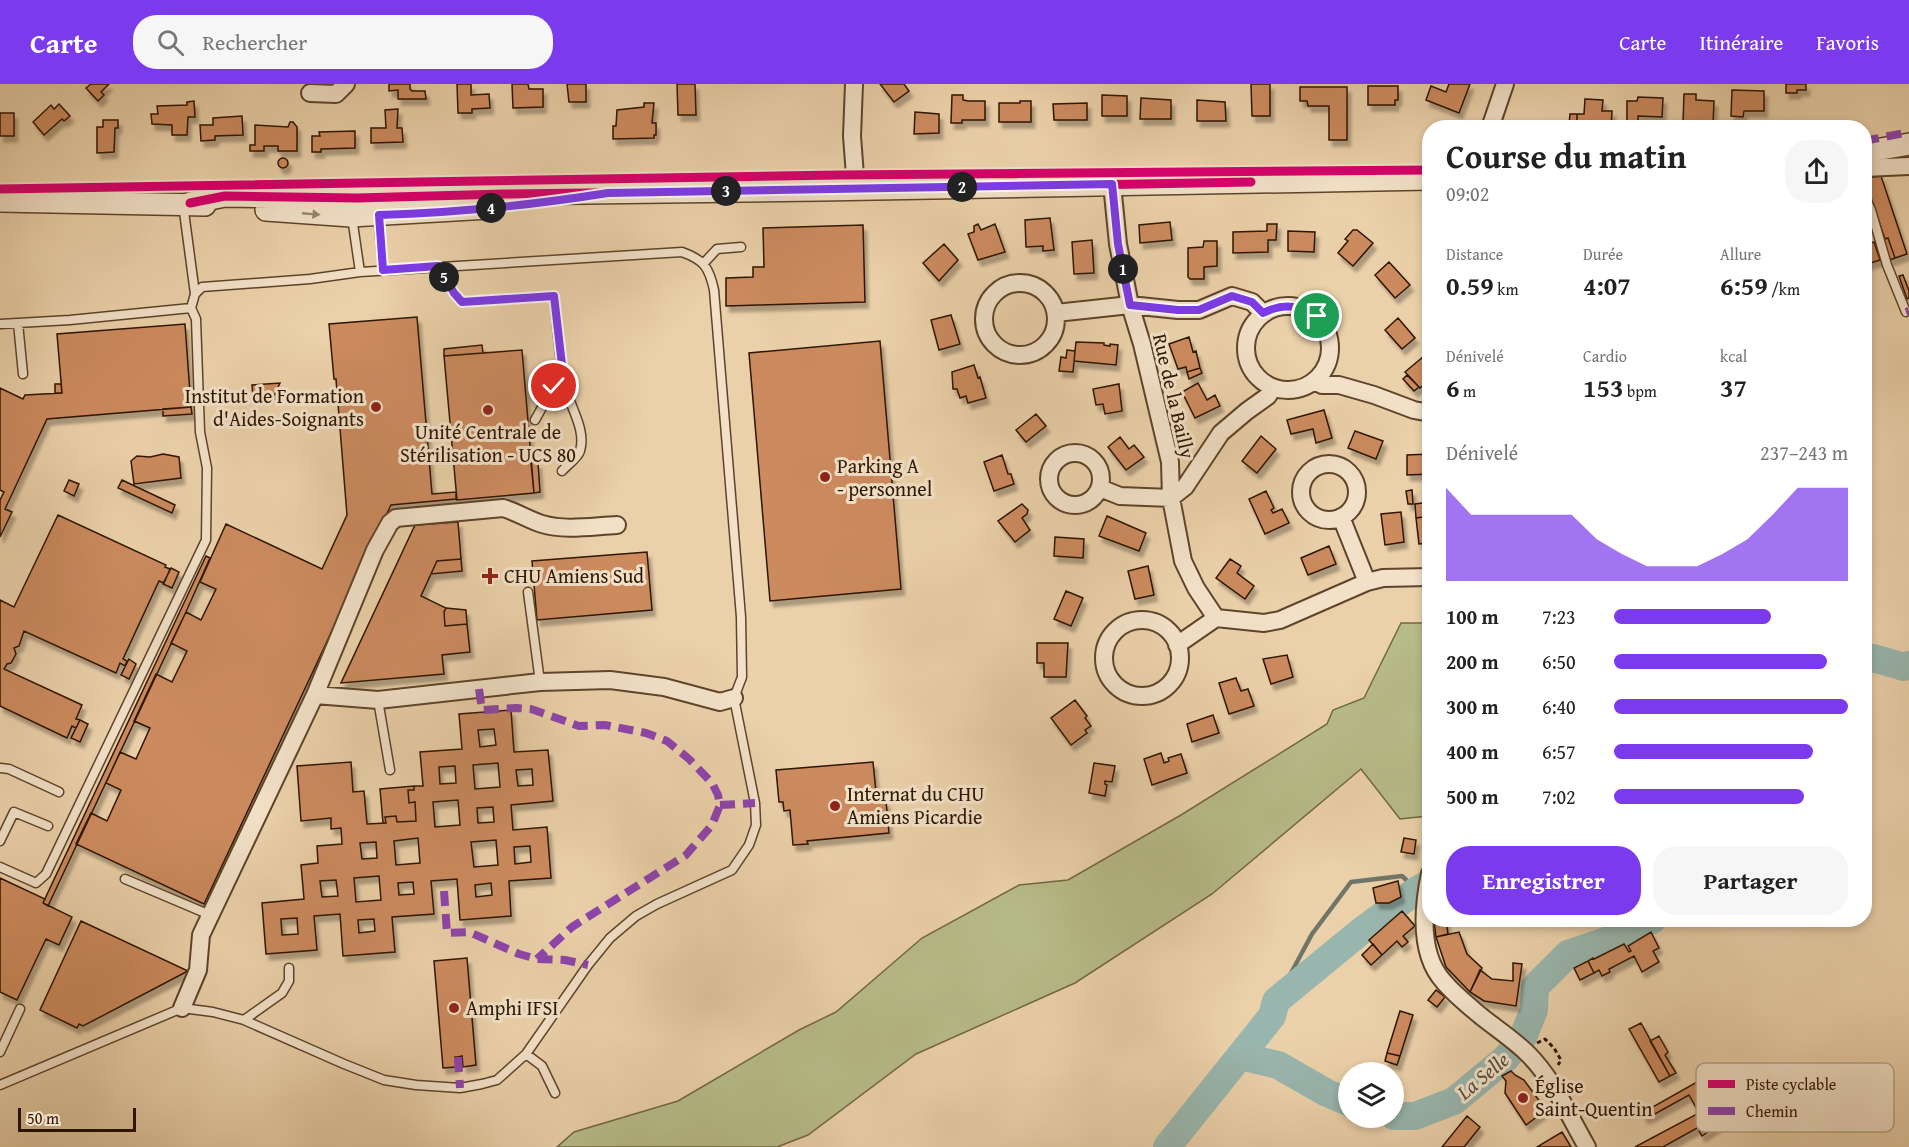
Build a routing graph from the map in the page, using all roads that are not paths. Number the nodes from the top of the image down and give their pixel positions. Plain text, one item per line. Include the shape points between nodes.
1 (346, 84) edge
2 (854, 84) edge
3 (1505, 84) edge
4 (310, 93) dead end
5 (1493, 120) edge
6 (1909, 144) edge
7 (1872, 151) edge
8 (1909, 166) edge
9 (1872, 168) edge
10 (1422, 178) edge
11 (1112, 184) junction
12 (856, 189) junction
13 (608, 193) junction
14 (0, 201) edge
15 (186, 204) junction
16 (354, 207) junction
17 (1872, 214) edge
18 (379, 215) junction
19 (741, 247) dead end
20 (703, 264) junction
21 (438, 266) junction
22 (383, 270) junction
23 (360, 272) junction
24 (195, 294) junction
25 (1130, 305) junction
26 (191, 308) junction
27 (1905, 312) dead end
28 (1056, 313) junction
29 (1263, 313) junction
30 (18, 323) junction
31 (0, 324) edge
32 (562, 365) junction
33 (23, 374) dead end
34 (1315, 381) junction
35 (1273, 388) junction
36 (1422, 412) edge
37 (535, 420) dead end
38 (562, 471) dead end
39 (1100, 488) dead end
40 (1171, 498) junction
41 (1341, 518) dead end
42 (617, 525) dead end
43 (1422, 577) edge
44 (1367, 582) junction
45 (528, 592) dead end
46 (1216, 618) junction
47 (1177, 645) junction
48 (540, 682) junction
49 (315, 695) junction
50 (734, 698) junction
51 (378, 700) junction
52 (0, 768) edge
53 (390, 770) dead end
54 (59, 792) dead end
55 (48, 826) dead end
56 (0, 841) edge
57 (0, 867) edge
58 (125, 879) dead end
59 (210, 915) junction
60 (1424, 927) edge
61 (289, 968) dead end
62 (182, 1008) junction
63 (20, 1009) dead end
64 (244, 1020) junction
65 (0, 1052) edge
66 (526, 1054) junction
67 (0, 1082) edge
68 (555, 1093) dead end
69 (1587, 1147) edge

1 - 4 street via 336,94
2 - 12 street
3 - 5 street
6 - 7 street
8 - 9 street
10 - 11 street
11 - 12 street
11 - 25 street, Rue de la Bailly
12 - 13 street
13 - 16 street via 515,193
13 - 18 street via 550,202
14 - 15 street
15 - 16 street
15 - 24 lane
16 - 18 street
16 - 23 lane
17 - 27 lane
18 - 22 lane
19 - 20 lane via 717,249
20 - 21 lane via 699,258 682,252
20 - 50 lane via 714,290 741,617 742,678
21 - 22 lane
21 - 32 lane via 462,302 554,296
22 - 23 lane
23 - 24 lane via 202,287
24 - 26 lane
25 - 28 street
25 - 29 street via 1199,310 1232,296 1252,302
25 - 40 street, Rue de la Bailly via 1170,462
26 - 30 lane
26 - 57 lane via 196,319 200,432 207,468 206,540 46,874 36,883
28 - 28 street via 1045,292 1023,283 1001,288 992,296 984,318 991,340 1000,349 1023,355 1035,352 1052,336
29 - 34 street via 1290,305 1317,316 1330,342 1330,356
29 - 35 street via 1247,334 1246,353 1252,372
30 - 31 lane
30 - 33 lane
32 - 37 lane
32 - 38 lane via 581,443 580,453
34 - 35 street via 1295,390
34 - 36 street via 1374,394
35 - 40 street via 1269,396 1221,433 1185,487
39 - 40 street via 1120,496
40 - 46 street, Rue de la Bailly via 1183,561
41 - 44 street
42 - 49 street via 556,527 503,508 396,518 375,550
43 - 44 street
44 - 46 street via 1280,620 1264,623
45 - 48 lane
46 - 47 street
47 - 47 street via 1163,626 1152,621 1128,622 1110,637 1105,648 1106,671 1123,691 1149,696 1161,691 1178,671
48 - 50 street via 610,680 664,687 720,702
48 - 51 street
49 - 51 street
49 - 59 street
50 - 66 lane via 755,803 756,825 749,844 732,870 657,904 610,938
51 - 53 lane
52 - 54 lane
55 - 56 lane via 14,812
58 - 59 lane
59 - 62 street via 201,935 198,970
60 - 69 street via 1432,960 1443,981 1541,1069
61 - 64 lane via 289,981 282,993
62 - 64 lane
62 - 67 lane
63 - 65 lane
64 - 66 lane via 344,1065 384,1080 417,1085 460,1088 497,1080
66 - 68 lane via 542,1066

